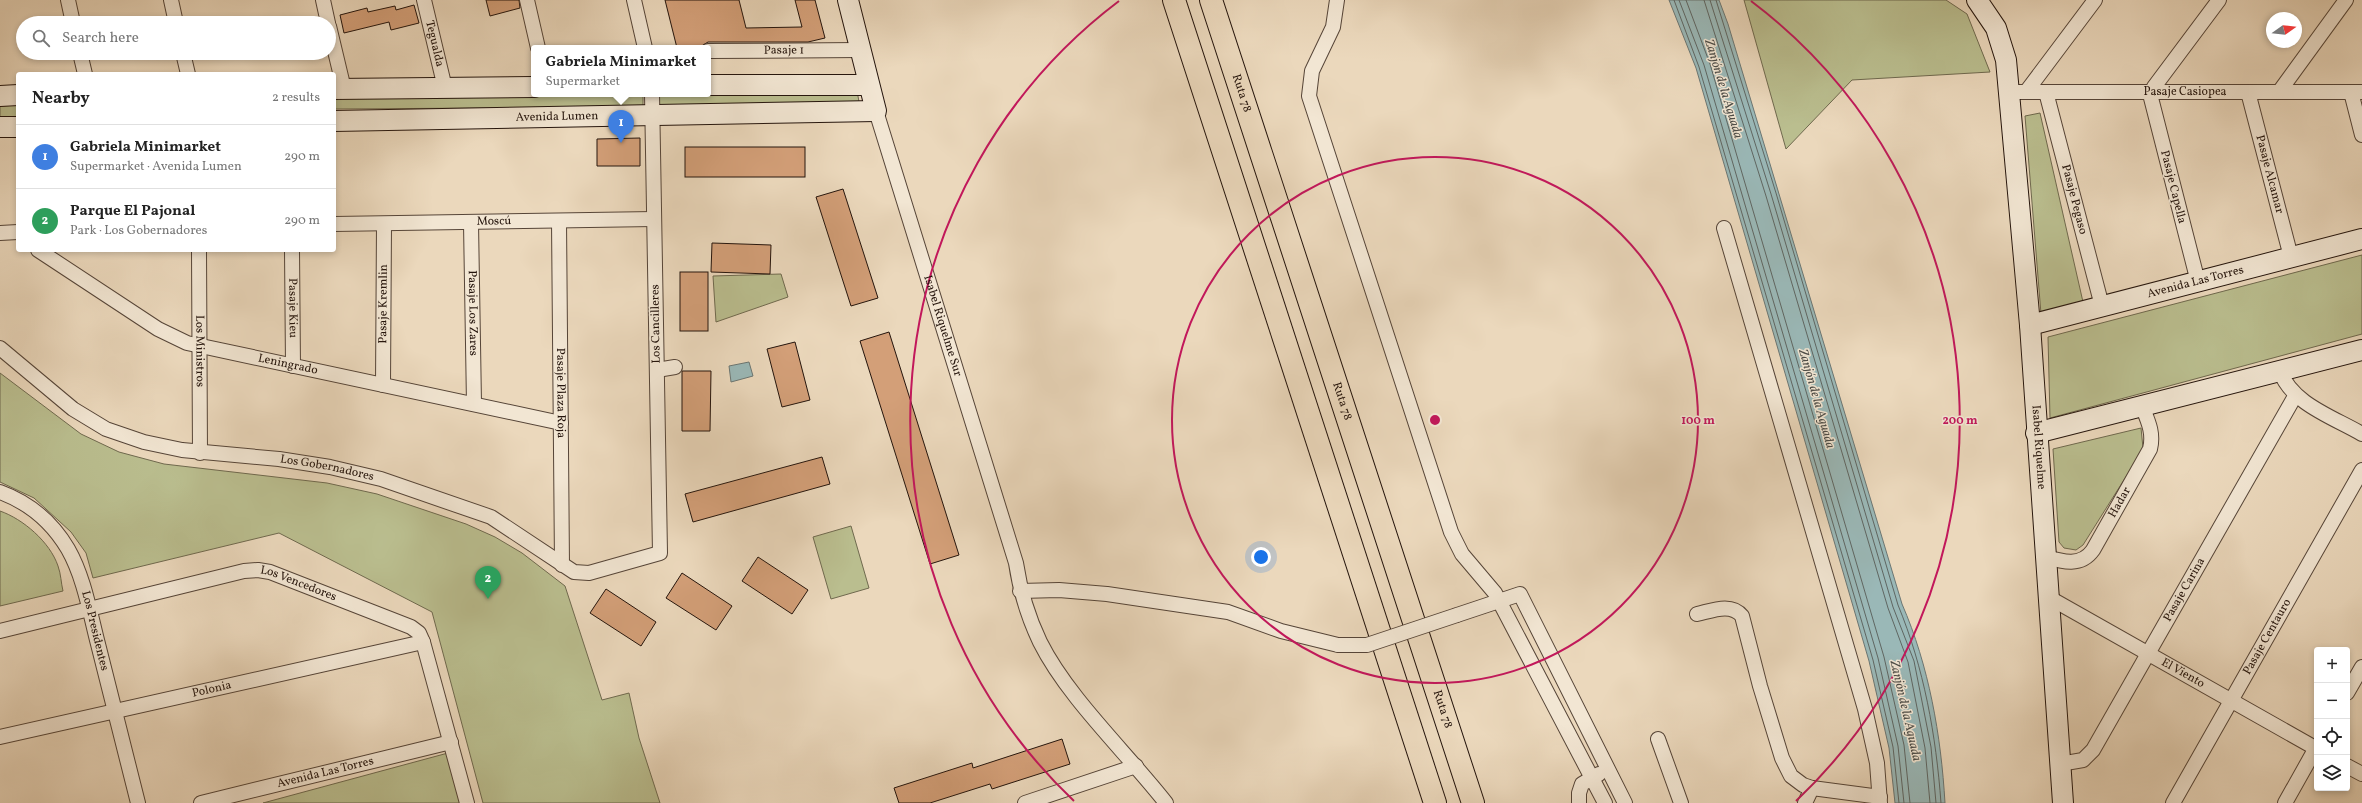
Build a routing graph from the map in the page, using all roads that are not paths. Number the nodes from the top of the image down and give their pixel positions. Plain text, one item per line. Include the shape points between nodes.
1 (68, 0) edge
2 (170, 0) edge
3 (323, 0) edge
4 (424, 0) edge
5 (527, 0) edge
6 (634, 0) edge
7 (848, 0) edge
8 (1174, 0) edge
9 (1211, 0) edge
10 (1337, 0) edge
11 (2095, 0) edge
12 (2219, 0) edge
13 (2346, 0) edge
14 (1982, 2) edge
15 (71, 16) edge
16 (174, 16) edge
17 (327, 16) edge
18 (537, 45) edge
19 (644, 45) edge
20 (860, 50) junction
21 (711, 51) edge
22 (82, 60) edge
23 (185, 60) edge
24 (335, 60) edge
25 (85, 72) edge
26 (188, 72) edge
27 (868, 84) junction
28 (711, 85) edge
29 (531, 87) edge
30 (444, 88) junction
31 (339, 89) edge
32 (2018, 92) junction
33 (2046, 92) junction
34 (2152, 92) junction
35 (2248, 92) junction
36 (2279, 92) junction
37 (2357, 92) edge
38 (16, 95) edge
39 (0, 96) edge
40 (652, 97) edge
41 (876, 111) junction
42 (652, 114) junction
43 (336, 121) edge
44 (0, 127) edge
45 (16, 127) edge
46 (2362, 135) edge
47 (654, 219) junction
48 (559, 221) junction
49 (471, 222) junction
50 (336, 224) edge
51 (384, 224) junction
52 (1724, 228) dead end
53 (2362, 239) edge
54 (41, 252) edge
55 (199, 252) edge
56 (292, 252) edge
57 (2291, 257) junction
58 (2198, 282) junction
59 (2102, 306) junction
60 (2030, 325) junction
61 (200, 345) junction
62 (0, 348) edge
63 (2362, 350) edge
64 (293, 366) junction
65 (675, 367) dead end
66 (656, 370) junction
67 (2280, 371) junction
68 (383, 385) junction
69 (2295, 396) junction
70 (474, 404) junction
71 (2142, 406) junction
72 (561, 423) junction
73 (2036, 433) junction
74 (2362, 434) edge
75 (200, 452) junction
76 (2362, 470) edge
77 (0, 492) edge
78 (660, 553) joint
79 (2046, 557) junction
80 (562, 565) junction
81 (1020, 591) junction
82 (2048, 597) junction
83 (1499, 601) junction
84 (89, 609) junction
85 (1696, 614) dead end
86 (0, 631) edge
87 (424, 642) junction
88 (2147, 653) junction
89 (2362, 667) edge
90 (2350, 688) edge
91 (2231, 700) junction
92 (115, 711) junction
93 (0, 737) edge
94 (1658, 739) dead end
95 (451, 742) junction
96 (2314, 746) edge
97 (2314, 753) edge
98 (2060, 764) junction
99 (1136, 766) junction
100 (2350, 768) edge
101 (1607, 770) junction
102 (2362, 774) edge
103 (1592, 778) junction
104 (1812, 788) junction
105 (1880, 800) edge
106 (138, 803) edge
107 (201, 803) edge
108 (467, 803) edge
109 (1025, 803) edge
110 (1166, 803) edge
111 (1435, 803) edge
112 (1473, 803) edge
113 (1579, 803) edge
114 (1605, 803) edge
115 (1625, 803) edge
116 (1681, 803) edge
117 (1805, 803) edge
118 (2063, 803) edge
119 (2173, 803) edge
120 (2285, 803) edge

1 - 15 street
2 - 16 street
3 - 17 street
4 - 30 street, Tegualda
5 - 18 street
6 - 19 street
7 - 20 street, Isabel Riquelme Sur
8 - 111 highway
9 - 112 highway, Ruta 78
10 - 83 street via 1333,27 1310,79 1311,105 1451,532 1462,554 1490,585
11 - 32 street
12 - 34 street
13 - 36 street
14 - 32 street, Isabel Riquelme via 1996,28
20 - 21 street, Pasaje 1
20 - 27 street, Isabel Riquelme Sur
22 - 25 street
23 - 26 street
24 - 31 street
27 - 28 street
27 - 41 street, Isabel Riquelme Sur
29 - 30 street
30 - 31 street
32 - 33 street, Pasaje Casiopea
32 - 60 street, Isabel Riquelme
33 - 34 street, Pasaje Casiopea
33 - 59 street, Pasaje Pegaso
34 - 35 street, Pasaje Casiopea
34 - 58 street, Pasaje Capella via 2152,105
35 - 36 street, Pasaje Casiopea
35 - 57 street, Pasaje Alcamar
36 - 37 street, Pasaje Casiopea
37 - 46 street
38 - 39 street
40 - 42 street, Los Cancilleres
41 - 42 street, Avenida Lumen via 736,115
41 - 81 street, Isabel Riquelme Sur via 1016,563
42 - 43 street, Avenida Lumen
42 - 47 street, Los Cancilleres
44 - 45 street
47 - 48 street, Moscú
47 - 66 street, Los Cancilleres
48 - 49 street, Moscú
48 - 72 street, Pasaje Plaza Roja
49 - 51 street, Moscú
49 - 70 street, Pasaje Los Zares
50 - 51 street, Moscú
51 - 68 street, Pasaje Kremlin
52 - 105 street via 1865,709 1877,763
53 - 57 street, Avenida Las Torres
54 - 61 street, Leningrado via 167,335
55 - 61 street, Los Ministros
56 - 64 street, Pasaje Kieu
57 - 58 street, Avenida Las Torres
58 - 59 street, Avenida Las Torres
59 - 60 street, Avenida Las Torres
60 - 73 street, Isabel Riquelme
61 - 64 street, Leningrado
61 - 75 street, Los Ministros
62 - 75 street, Los Gobernadores via 74,409 100,426 144,442
63 - 67 street
64 - 68 street, Leningrado
65 - 66 street
66 - 78 street, Los Cancilleres
67 - 69 street via 2283,381
67 - 71 street
68 - 70 street, Leningrado
69 - 74 street
69 - 88 street, Pasaje Carina
70 - 72 street, Leningrado
71 - 73 street
71 - 79 street, Hadar via 2151,432 2150,449 2093,550 2086,558 2074,562
72 - 80 street, Pasaje Plaza Roja
73 - 79 street, Isabel Riquelme
75 - 80 street, Los Gobernadores via 286,460 382,479 491,517
76 - 91 street, Pasaje Centauro
77 - 84 street, Los Presidentes via 33,509 60,537 75,565
78 - 80 street, Los Gobernadores via 589,573 574,572
79 - 82 street, Isabel Riquelme
81 - 83 street, bridge via 1107,594 1228,612 1282,631 1338,645 1367,645
81 - 99 street, Isabel Riquelme Sur via 1045,650 1079,698
82 - 88 street, El Viento
82 - 98 street, Isabel Riquelme
83 - 101 street via 1520,594
83 - 103 street
84 - 86 street, Los Vencedores
84 - 87 street, Los Vencedores via 258,570 270,572 411,627 419,633
84 - 92 street, Los Presidentes
85 - 104 street via 1731,608 1742,616 1782,758 1791,776 1803,786
87 - 92 street, Polonia
87 - 95 street, Los Vencedores
88 - 91 street, El Viento
88 - 98 street, Pasaje Carina via 2090,754 2083,760
89 - 90 street
91 - 96 street, El Viento
91 - 119 street, Pasaje Centauro
92 - 93 street, Polonia
92 - 106 street, Los Presidentes
94 - 116 street
95 - 107 street, Avenida Las Torres
95 - 108 street, Los Vencedores
97 - 120 street
98 - 118 street, Isabel Riquelme
99 - 109 street
99 - 110 street, Isabel Riquelme Sur
100 - 102 street
101 - 103 street
101 - 115 street
103 - 113 street via 1582,784
103 - 114 street
104 - 105 street
104 - 117 street

